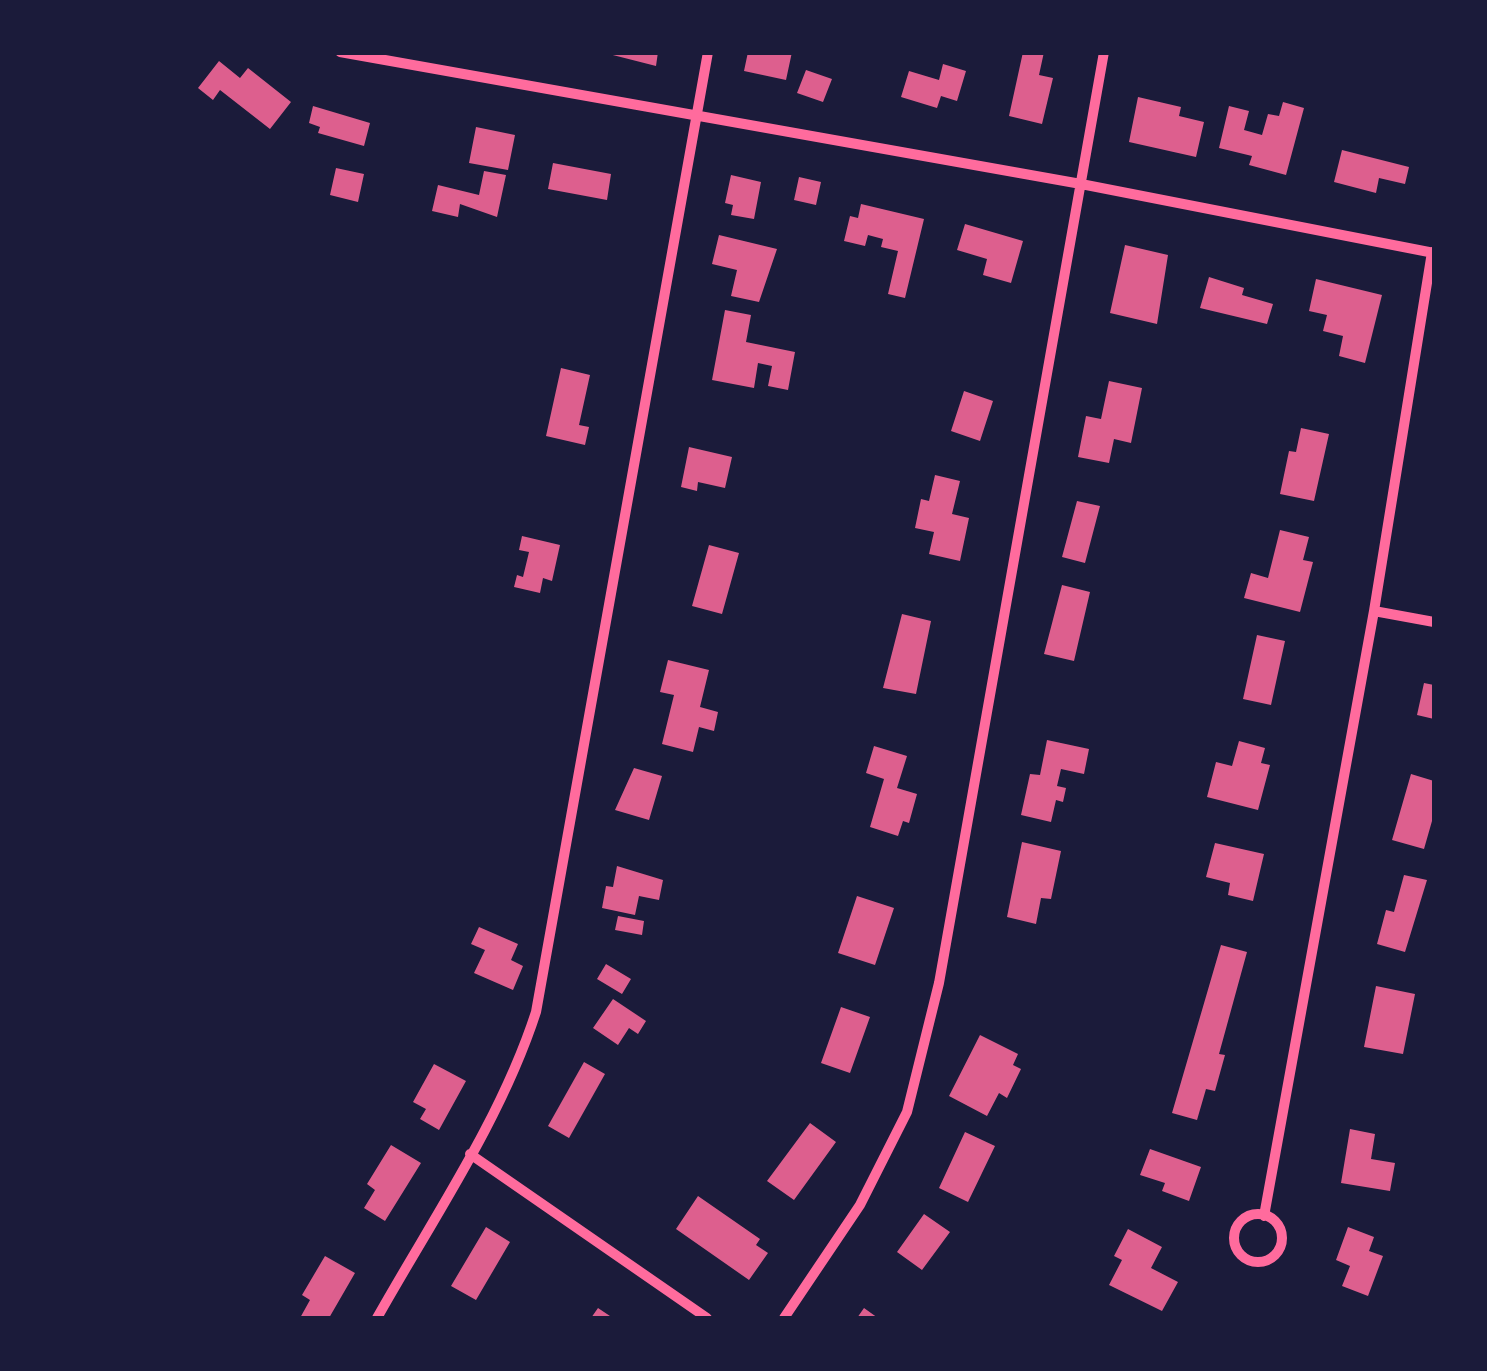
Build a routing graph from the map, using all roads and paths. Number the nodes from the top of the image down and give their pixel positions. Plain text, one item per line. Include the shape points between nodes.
1 (340, 52) edge
2 (708, 52) edge
3 (1104, 52) edge
4 (374, 56) edge
5 (698, 116) junction
6 (1081, 184) junction
7 (1433, 253) edge
8 (1374, 611) junction
9 (1434, 622) edge
10 (470, 1154) junction
11 (1264, 1216) junction
12 (376, 1318) edge
13 (707, 1318) edge
14 (784, 1318) edge

1 - 4 street
2 - 5 street
3 - 6 street
4 - 5 street
5 - 6 street
5 - 10 street via 536,1012
6 - 7 street
6 - 14 street via 939,983 907,1112 860,1204
7 - 8 street
8 - 9 street
8 - 11 street
10 - 12 street
10 - 13 street
11 - 11 street via 1240,1221 1233,1241 1243,1258 1260,1263 1278,1252 1282,1234 1274,1218

